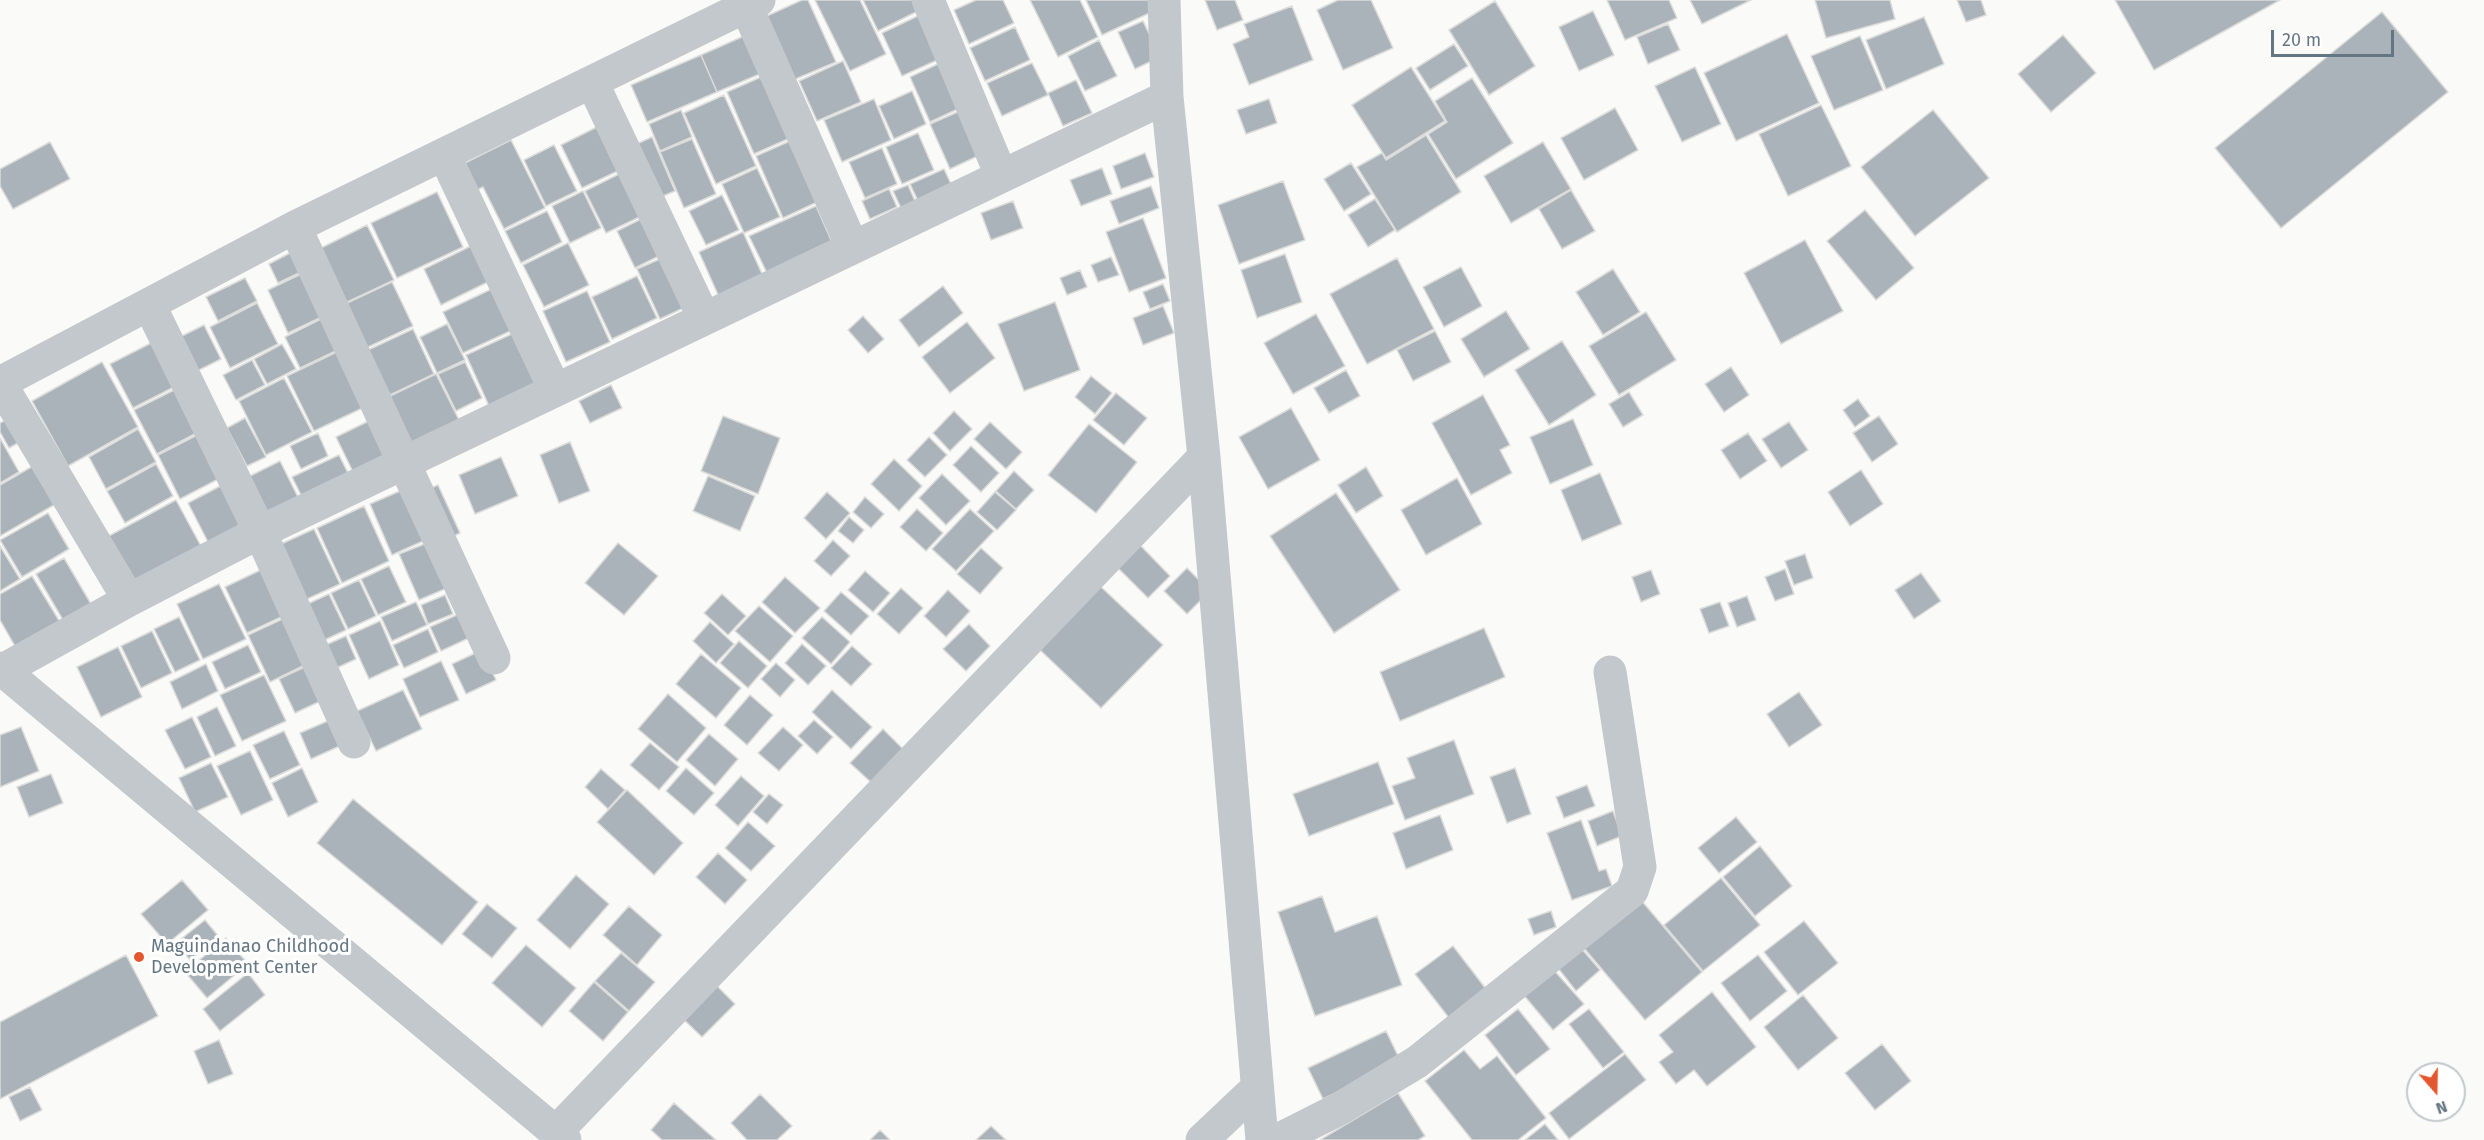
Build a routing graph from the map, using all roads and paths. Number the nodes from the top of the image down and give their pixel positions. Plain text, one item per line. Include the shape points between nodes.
1 (928, 0) edge
2 (1164, 0) edge
3 (752, 3) edge
4 (592, 82) junction
5 (1167, 97) junction
6 (444, 154) junction
7 (1000, 175) junction
8 (295, 227) junction
9 (852, 246) junction
10 (150, 306) junction
11 (704, 318) junction
12 (0, 383) edge
13 (555, 390) junction
14 (1204, 458) junction
15 (403, 463) junction
16 (260, 532) junction
17 (129, 600) junction
18 (494, 658) dead end
19 (1, 669) edge
20 (1610, 672) dead end
21 (354, 742) dead end
22 (1256, 1089) junction
23 (561, 1136) edge
24 (1202, 1140) edge
25 (1262, 1140) edge
26 (1278, 1140) edge

1 - 7 street
2 - 5 street
3 - 4 street
3 - 9 street
4 - 6 street
4 - 11 street
5 - 7 street
5 - 14 street
6 - 8 street
6 - 13 street
7 - 9 street
8 - 10 street
8 - 15 street
9 - 11 street
10 - 12 street
10 - 16 street
11 - 13 street
12 - 17 street
13 - 15 street
14 - 22 street
14 - 23 street
15 - 16 street
15 - 18 street
16 - 17 street
16 - 21 street
17 - 19 street
19 - 23 street
20 - 26 street via 1640,867 1632,891 1417,1062
22 - 24 street
22 - 25 street

